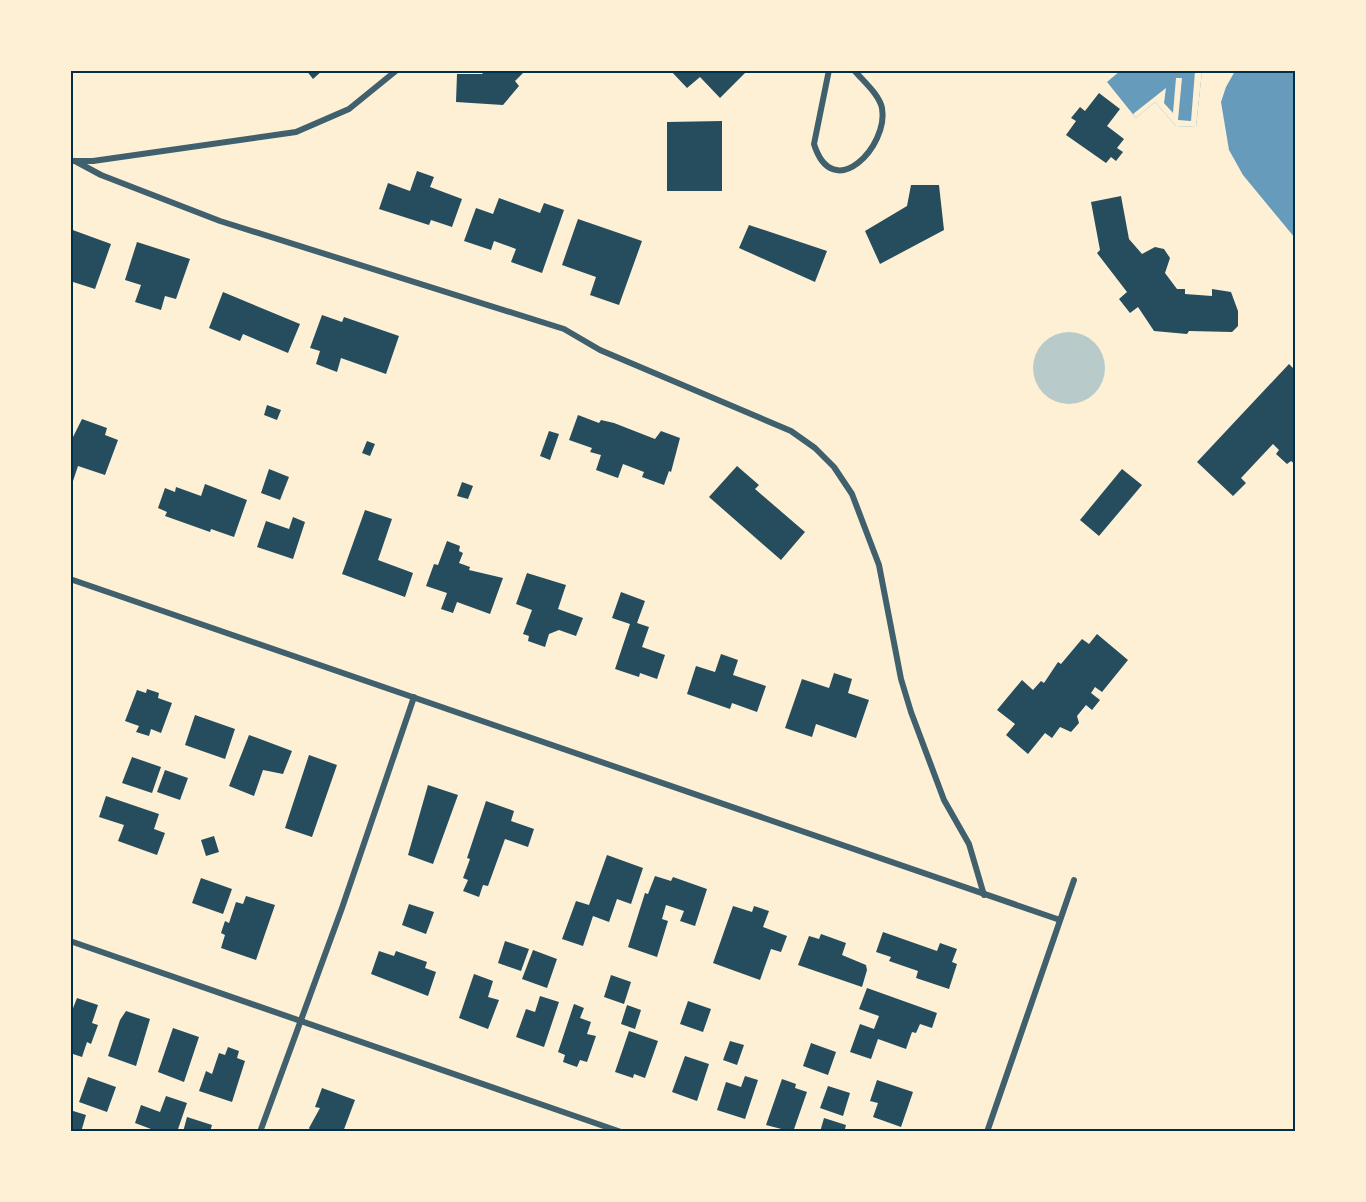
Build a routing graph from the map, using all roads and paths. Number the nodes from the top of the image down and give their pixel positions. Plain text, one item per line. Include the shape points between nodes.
1 (397, 70) edge
2 (829, 70) edge
3 (854, 70) edge
4 (73, 161) edge
5 (70, 579) edge
6 (414, 697) junction
7 (1074, 880) dead end
8 (984, 895) junction
9 (1060, 920) junction
10 (70, 941) edge
11 (299, 1020) junction
12 (260, 1131) edge
13 (621, 1131) edge
14 (987, 1131) edge

1 - 4 street via 349,109 296,132
2 - 3 street via 814,144 826,165 848,170 866,158 882,123 878,98
4 - 8 street via 220,221 564,329 600,350 790,431 815,448 834,467 860,514 883,581 911,712 944,800 969,844
5 - 6 street
6 - 8 street
6 - 11 street
7 - 9 street
8 - 9 street
9 - 14 street
10 - 11 street
11 - 12 street
11 - 13 street

